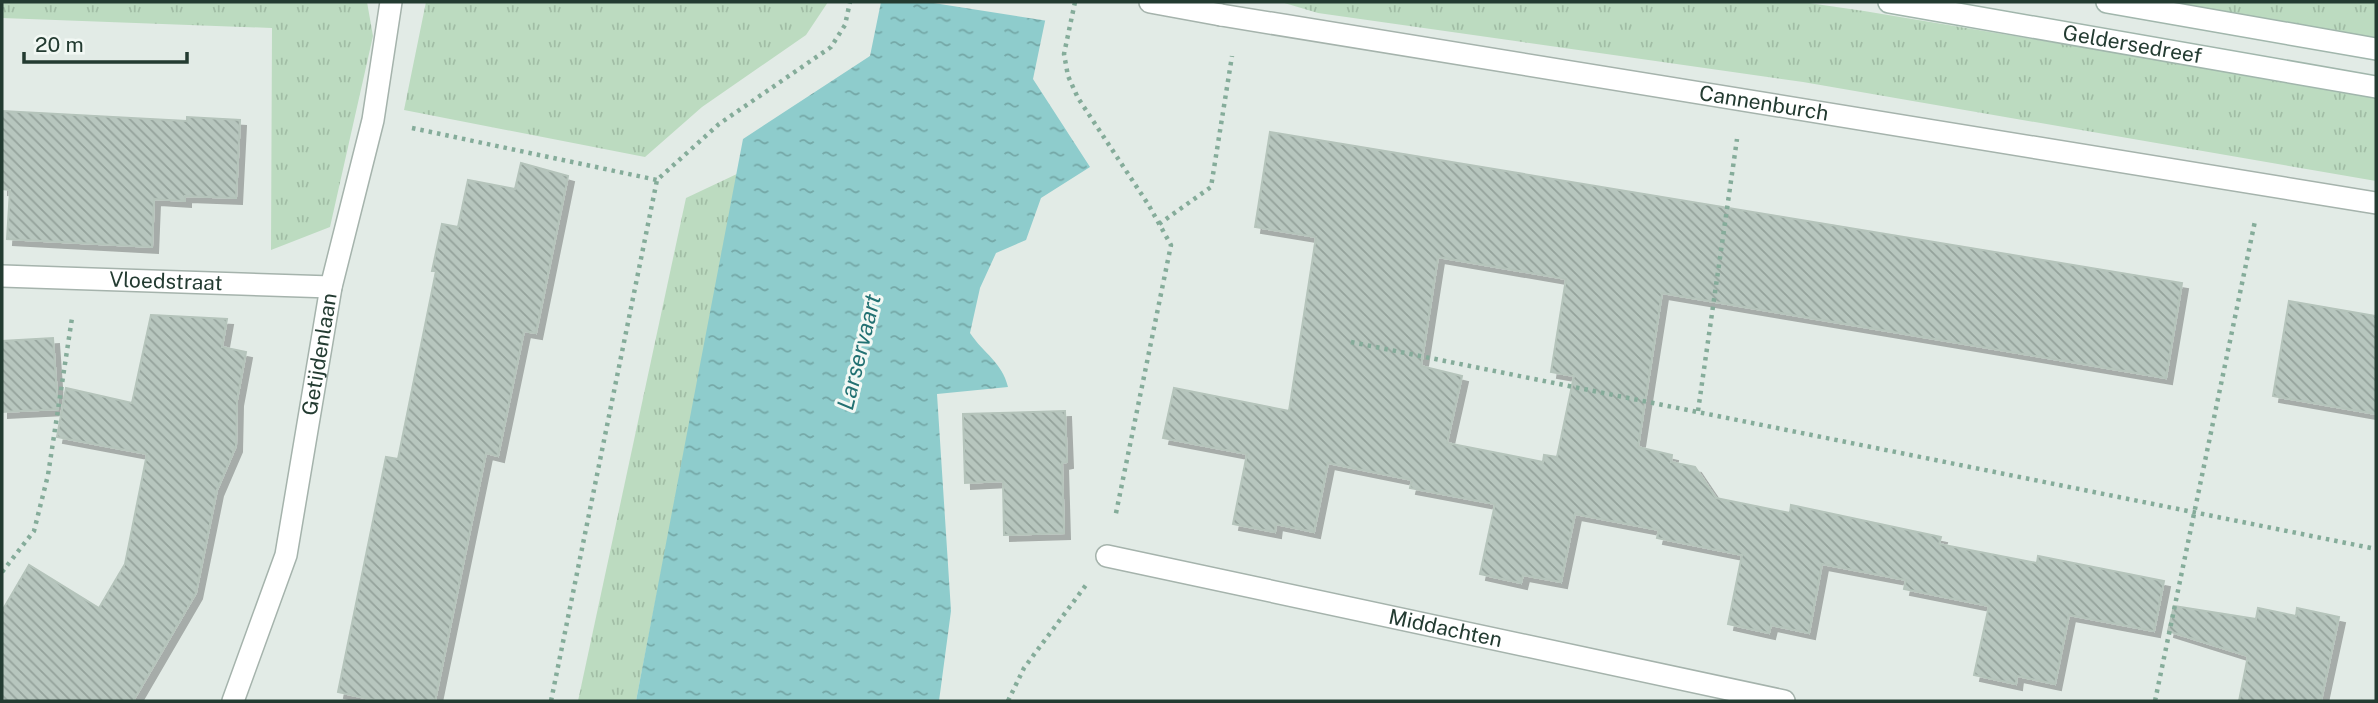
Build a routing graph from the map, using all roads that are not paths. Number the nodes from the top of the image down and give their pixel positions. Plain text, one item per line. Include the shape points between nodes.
1 (391, 2) edge
2 (1150, 2) edge
3 (1889, 2) edge
4 (2107, 2) edge
5 (2376, 48) edge
6 (2376, 87) edge
7 (2376, 203) edge
8 (2, 276) edge
9 (331, 287) junction
10 (1107, 556) road end
11 (233, 701) edge
12 (1784, 701) edge

1 - 9 street, Getijdenlaan via 373,120
2 - 7 street, Cannenburch
3 - 6 street, Geldersedreef
4 - 5 street, Geldersedreef
8 - 9 street, Vloedstraat
9 - 11 street, Getijdenlaan via 286,555
10 - 12 street, Middachten

